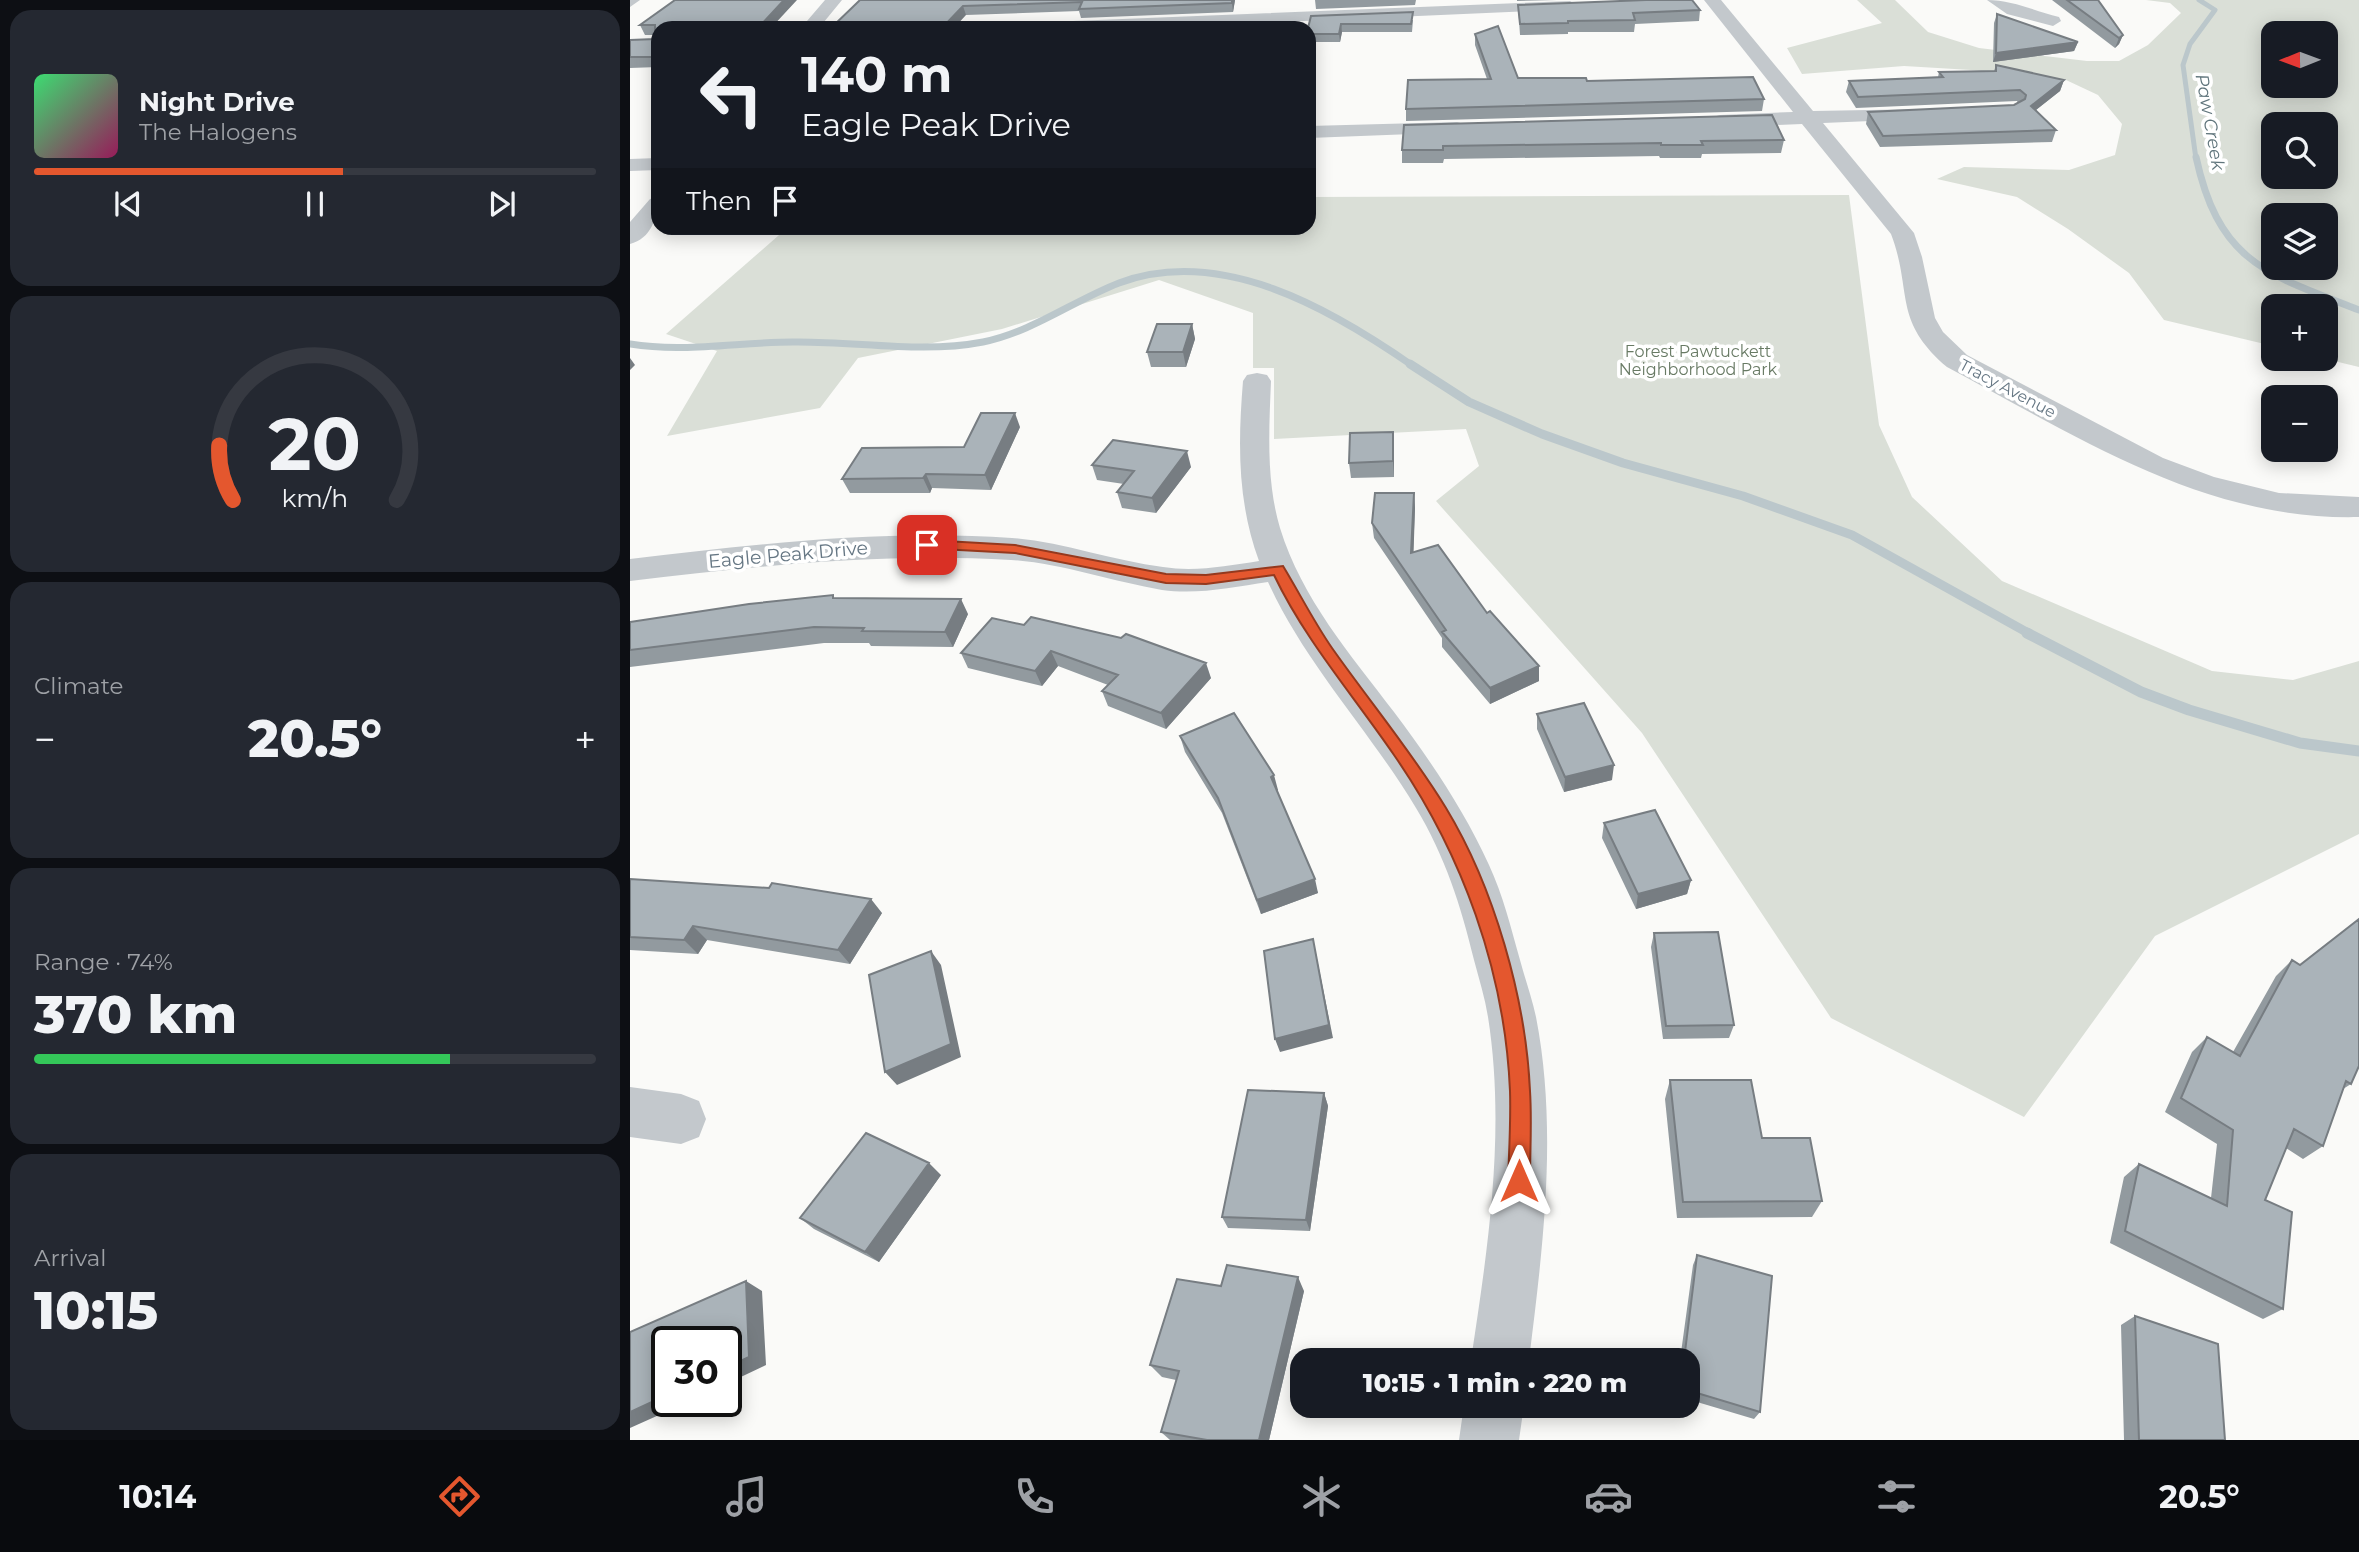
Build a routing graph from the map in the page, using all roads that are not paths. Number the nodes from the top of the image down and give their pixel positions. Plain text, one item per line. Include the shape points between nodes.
1 (834, 0) edge
2 (1729, 0) edge
3 (1995, 0) edge
4 (1708, 1) edge
5 (1592, 6) edge
6 (816, 21) edge
7 (1205, 21) edge
8 (2053, 21) dead end
9 (1943, 112) edge
10 (1809, 118) junction
11 (1706, 122) edge
12 (1470, 127) edge
13 (1316, 132) edge
14 (651, 164) edge
15 (630, 165) edge
16 (651, 212) edge
17 (630, 237) edge
18 (1257, 381) dead end
19 (2359, 506) edge
20 (1278, 569) junction
21 (630, 570) edge
22 (630, 1112) edge
23 (681, 1119) dead end
24 (1501, 1348) edge
25 (1492, 1418) edge
26 (1489, 1440) edge

1 - 6 street
2 - 4 street
3 - 8 street
4 - 10 street, Tracy Avenue
5 - 7 street
9 - 10 street
10 - 11 street
10 - 19 street, Tracy Avenue via 1902,233 1922,318 1956,361 2185,478 2268,503
12 - 13 street
14 - 15 street
16 - 17 street
18 - 20 street via 1257,494
20 - 21 street, Eagle Peak Drive via 1206,580 1166,579 1015,549 905,545
20 - 24 street via 1327,652 1401,751 1441,815 1484,907 1512,1017 1520,1090 1519,1204
22 - 23 street
25 - 26 street

